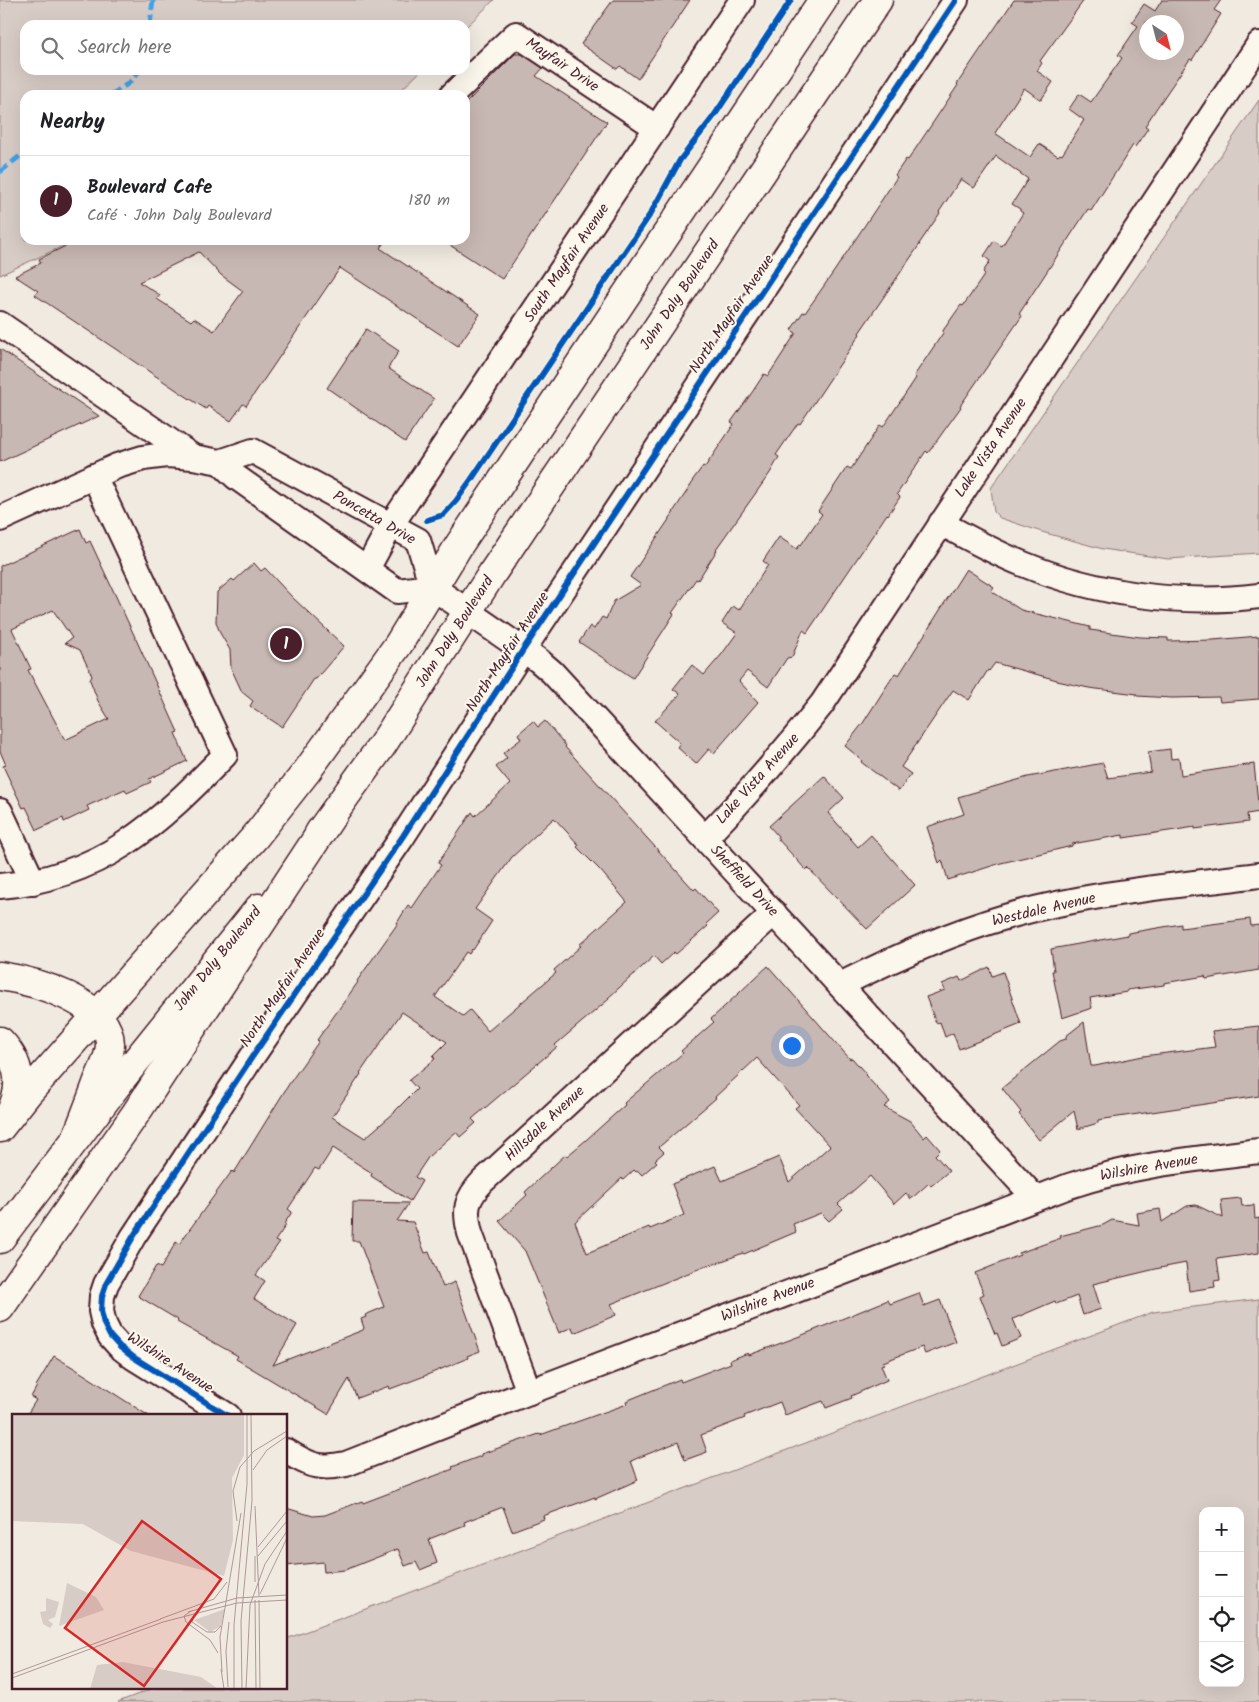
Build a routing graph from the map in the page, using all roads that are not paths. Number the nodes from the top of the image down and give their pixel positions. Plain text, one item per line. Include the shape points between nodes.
1 (742, 0) edge
2 (823, 0) edge
3 (878, 0) edge
4 (956, 0) edge
5 (1259, 44) edge
6 (457, 90) edge
7 (657, 128) junction
8 (0, 324) edge
9 (194, 456) junction
10 (220, 462) junction
11 (94, 476) junction
12 (0, 519) edge
13 (941, 523) junction
14 (391, 525) junction
15 (367, 569) junction
16 (432, 587) junction
17 (1259, 596) edge
18 (468, 612) junction
19 (523, 650) junction
20 (0, 811) edge
21 (333, 814) junction
22 (705, 838) junction
23 (1259, 875) edge
24 (33, 882) junction
25 (0, 886) edge
26 (774, 912) junction
27 (0, 976) edge
28 (840, 986) junction
29 (97, 1017) junction
30 (0, 1042) edge
31 (4, 1122) edge
32 (76, 1138) junction
33 (1259, 1151) edge
34 (1035, 1198) junction
35 (0, 1239) edge
36 (0, 1308) edge
37 (104, 1324) joint
38 (529, 1392) junction
39 (197, 1408) edge
40 (220, 1414) edge
41 (288, 1452) edge

1 - 7 street, South Mayfair Avenue
2 - 16 main road
3 - 18 main road, John Daly Boulevard
4 - 19 street, North Mayfair Avenue
5 - 13 street, Lake Vista Avenue
6 - 7 street, Mayfair Drive via 516,34
7 - 14 street, South Mayfair Avenue
8 - 9 street
9 - 10 street
9 - 11 street via 143,458
10 - 14 street, Poncetta Drive via 253,451
10 - 15 street via 236,477
11 - 12 street
11 - 24 street via 225,755 188,793 138,836 84,866
13 - 17 street via 1024,565 1101,588 1194,600
13 - 22 street, Lake Vista Avenue via 822,704 787,749
14 - 15 street, South Mayfair Avenue
14 - 16 street, Poncetta Drive via 418,540
15 - 16 street via 397,591
16 - 18 street, Sheffield Drive
16 - 29 main road via 398,645 277,810
18 - 19 street, Sheffield Drive
18 - 21 main road, John Daly Boulevard via 383,744
19 - 22 street, Sheffield Drive via 552,672
19 - 37 street, North Mayfair Avenue via 403,836 133,1237 102,1296
20 - 24 street
21 - 32 main road, John Daly Boulevard
21 - 36 main road via 136,1113
22 - 26 street, Sheffield Drive
23 - 28 street, Westdale Avenue via 1097,897 1006,917 918,948
24 - 25 street
26 - 28 street, Sheffield Drive
26 - 38 street, Hillsdale Avenue via 472,1192 466,1219
27 - 29 main road via 58,992
28 - 34 street, Sheffield Drive
29 - 31 main road
29 - 32 main road via 109,1038 108,1053
30 - 31 main road via 12,1056 18,1075 16,1096
32 - 35 main road, John Daly Boulevard
33 - 34 street, Wilshire Avenue via 1136,1167
34 - 38 street, Wilshire Avenue
37 - 39 street, Wilshire Avenue via 120,1347
38 - 41 street, Wilshire Avenue via 346,1464 313,1466
39 - 40 street, Wilshire Avenue

